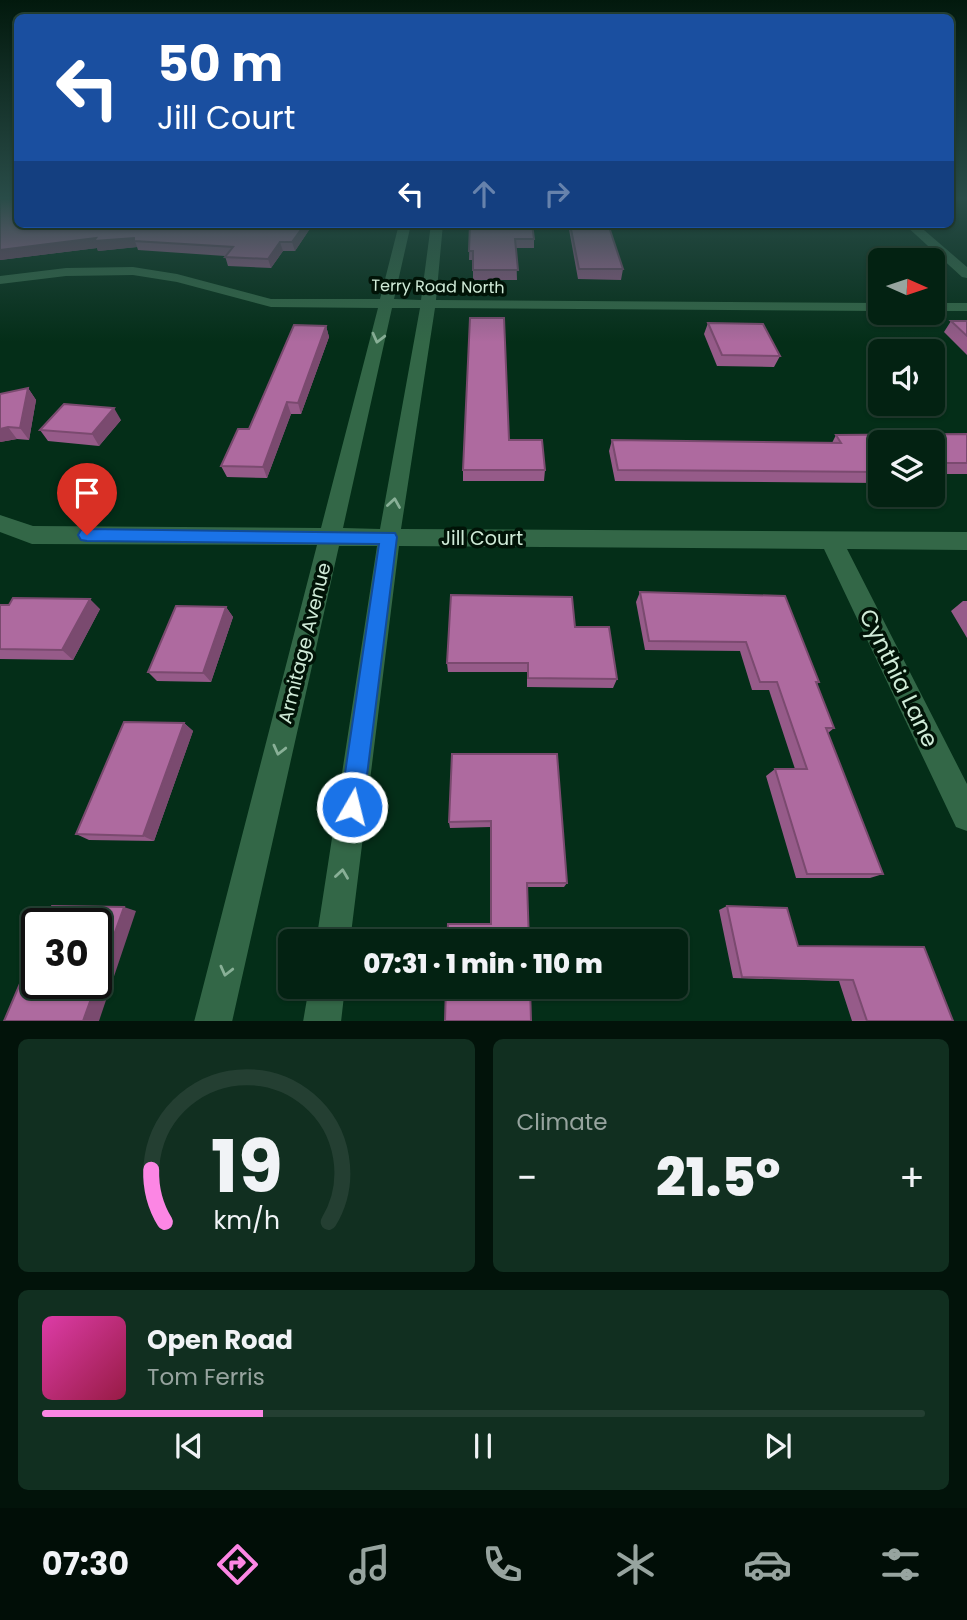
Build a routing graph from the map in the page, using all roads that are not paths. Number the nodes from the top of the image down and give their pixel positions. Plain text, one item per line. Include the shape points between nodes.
1 (400, 247) edge
2 (434, 247) edge
3 (936, 247) edge
4 (967, 274) edge
5 (0, 280) edge
6 (387, 302) junction
7 (428, 304) junction
8 (868, 307) edge
9 (945, 307) edge
10 (967, 307) edge
11 (0, 523) edge
12 (330, 537) junction
13 (389, 537) junction
14 (831, 540) junction
15 (967, 541) edge
16 (967, 816) edge
17 (335, 929) edge
18 (325, 999) edge
19 (214, 1021) edge
20 (322, 1021) edge

1 - 6 street, Armitage Avenue
2 - 7 street
3 - 4 street
5 - 6 street, Terry Road North via 118,270 179,278 251,300
6 - 7 street, Terry Road North
6 -> 12 street, Armitage Avenue
7 - 8 street, Terry Road North
13 -> 7 street
9 - 10 street
11 - 12 street, Jill Court via 33,534
12 - 13 street, Jill Court
12 -> 19 street, Armitage Avenue
13 - 14 street, Jill Court
17 -> 13 street
14 - 15 street, Jill Court
14 - 16 street, Cynthia Lane
18 - 20 street

